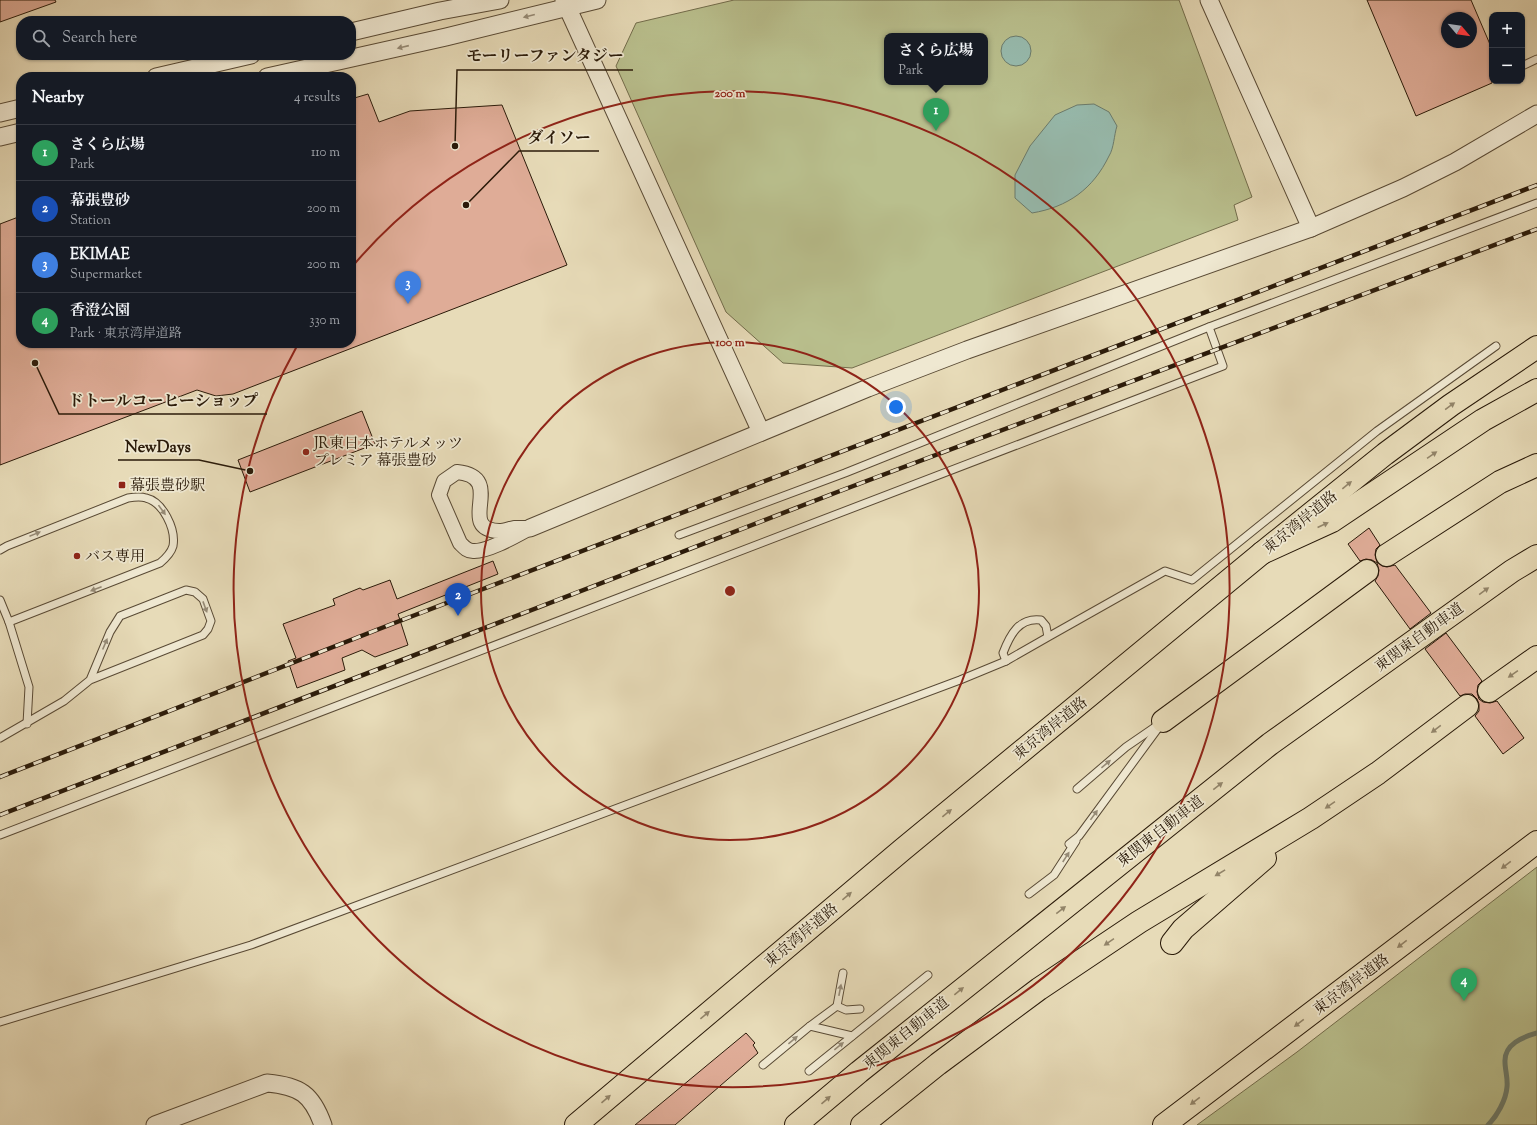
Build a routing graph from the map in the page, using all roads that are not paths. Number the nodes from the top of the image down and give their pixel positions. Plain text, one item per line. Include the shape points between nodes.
1 (500, 0) edge
2 (597, 0) edge
3 (1208, 0) edge
4 (565, 3) edge
5 (356, 31) edge
6 (356, 57) edge
7 (1537, 59) edge
8 (229, 60) edge
9 (342, 60) edge
10 (1525, 65) edge
11 (178, 72) edge
12 (288, 72) edge
13 (16, 109) edge
14 (0, 113) edge
15 (1537, 114) edge
16 (16, 133) edge
17 (0, 137) edge
18 (1537, 202) edge
19 (1311, 228) junction
20 (1209, 327) junction
21 (1496, 346) dead end
22 (1537, 347) edge
23 (1537, 390) edge
24 (761, 432) junction
25 (1537, 465) edge
26 (530, 528) junction
27 (679, 535) dead end
28 (0, 550) edge
29 (1262, 553) junction
30 (1387, 555) dead end
31 (1537, 556) edge
32 (1367, 571) dead end
33 (0, 600) edge
34 (9, 622) junction
35 (1048, 636) junction
36 (1537, 656) edge
37 (1006, 661) junction
38 (90, 680) junction
39 (1489, 690) dead end
40 (1467, 706) dead end
41 (1163, 722) junction
42 (27, 724) junction
43 (0, 738) edge
44 (1076, 789) dead end
45 (1312, 818) junction
46 (0, 835) edge
47 (1079, 836) junction
48 (1537, 842) edge
49 (1069, 844) dead end
50 (1029, 894) dead end
51 (1172, 943) dead end
52 (843, 973) dead end
53 (928, 975) dead end
54 (837, 1006) junction
55 (860, 1009) dead end
56 (0, 1022) edge
57 (810, 1026) junction
58 (852, 1036) junction
59 (763, 1065) dead end
60 (809, 1071) dead end
61 (155, 1125) edge
62 (323, 1125) edge
63 (576, 1125) edge
64 (796, 1125) edge
65 (862, 1125) edge
66 (1164, 1125) edge

1 - 5 street
2 - 4 street
3 - 19 street
4 -> 6 street via 446,37
4 - 24 street
7 - 10 lane
8 - 11 street
9 -> 12 street
13 - 14 street
15 - 19 street via 1455,162
16 - 17 street
18 - 20 lane
19 - 24 street via 967,350
20 - 27 lane via 845,473
20 - 46 lane via 1224,366
21 - 35 lane via 1378,432 1192,580 1165,570
29 -> 22 highway, 東京湾岸道路 via 1385,454 1458,400
29 -> 23 highway via 1332,521 1483,420
24 - 26 street
25 - 30 highway via 1500,482
26 - 26 street via 479,551 465,548 460,543 439,495 444,481 457,472 476,479 482,492 478,515 481,523 487,528 499,531
28 -> 34 lane via 128,498 147,498 156,503 163,510 173,532 173,545 169,554 160,563
63 -> 29 highway, 東京湾岸道路 via 902,850
64 -> 31 highway, 東関東自動車道 via 883,1052 1270,744 1512,571
32 - 41 highway
33 - 34 lane
34 - 42 lane via 29,687
35 - 37 lane
35 - 37 lane via 1046,626 1041,620 1032,619 1020,623 1003,653
36 -> 39 highway
37 - 56 lane via 251,945
38 -> 38 lane via 110,632 120,616 186,590 195,592 203,599 210,621 203,635
38 - 42 lane via 64,701
40 -> 45 highway via 1378,773
44 -> 41 lane via 1126,747
47 -> 41 lane
42 - 43 lane
45 - 51 highway via 1183,929
45 -> 65 highway via 1139,922 1039,989 938,1064
47 - 49 lane
50 -> 47 lane via 1054,875
48 -> 66 highway, 東京湾岸道路
54 -> 52 lane
53 - 58 lane
54 - 55 lane via 846,1010
54 - 57 lane
57 - 58 lane
59 -> 57 lane
60 -> 58 lane
61 - 62 street via 267,1083 298,1089 317,1109

